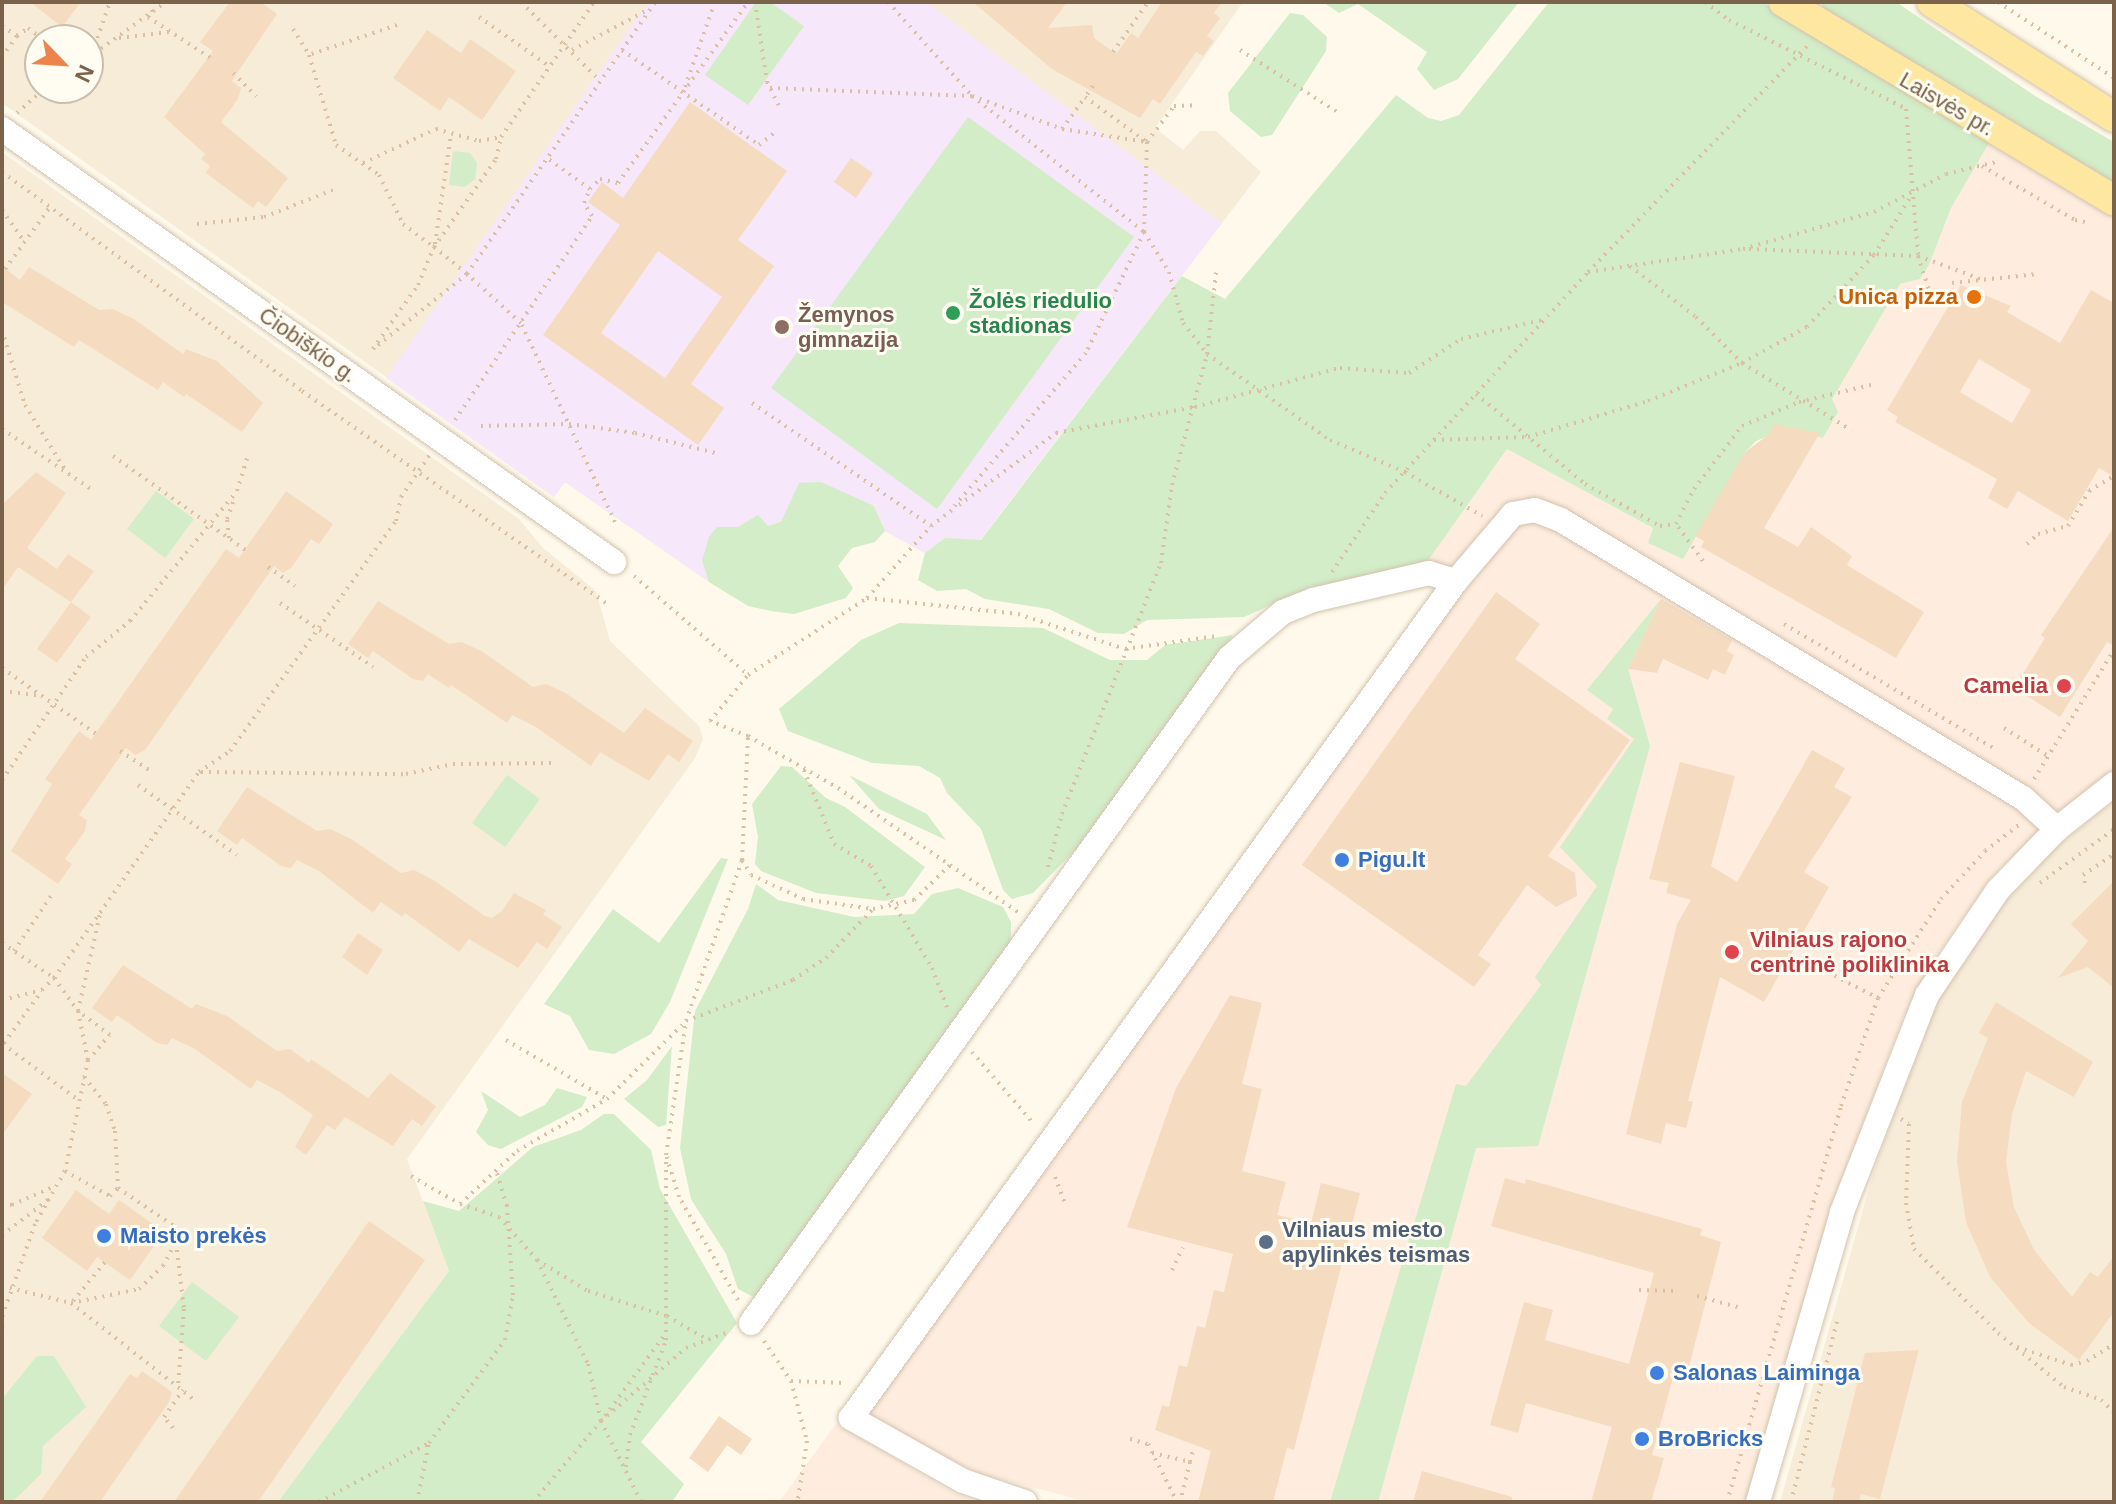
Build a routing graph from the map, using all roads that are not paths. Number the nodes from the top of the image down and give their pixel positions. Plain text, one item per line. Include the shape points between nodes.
1 (1784, 2) edge
2 (1932, 2) edge
3 (1818, 19) edge
4 (2114, 117) edge
5 (3, 129) edge
6 (2098, 213) edge
7 (614, 562) dead end
8 (1456, 581) junction
9 (2114, 784) edge
10 (2057, 829) junction
11 (751, 1323) road end
12 (1025, 1502) edge
13 (1758, 1502) edge

1 - 3 main road, Laisvės pr.
2 - 4 main road
3 - 6 main road, Laisvės pr.
5 - 7 street, Čiobiškio g.
8 - 10 street via 1498,525 1513,514 1535,510 1561,520 2023,798
8 - 11 street via 1429,573 1313,600 1257,631 1229,658
8 - 12 street via 851,1418 952,1476
9 - 10 street
10 - 13 street via 1957,946 1904,1045 1842,1212

